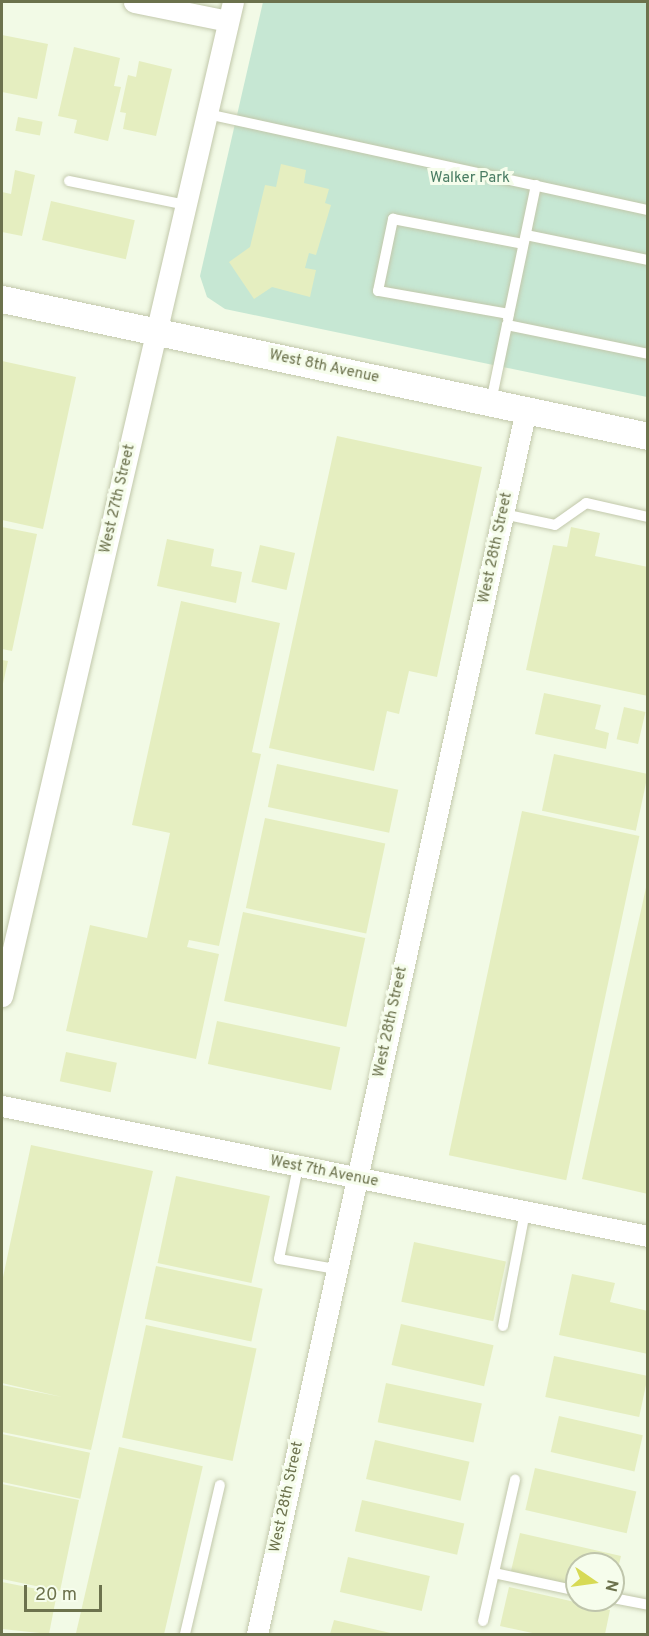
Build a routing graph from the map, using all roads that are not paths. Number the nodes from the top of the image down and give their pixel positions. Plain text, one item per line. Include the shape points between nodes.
1 (134, 2) edge
2 (231, 11) edge
3 (207, 114) junction
4 (69, 181) dead end
5 (536, 185) junction
6 (186, 205) junction
7 (648, 210) edge
8 (524, 240) junction
9 (648, 260) edge
10 (2, 299) edge
11 (509, 314) junction
12 (507, 325) junction
13 (157, 332) junction
14 (648, 354) edge
15 (490, 402) junction
16 (526, 410) junction
17 (648, 436) edge
18 (503, 514) junction
19 (648, 517) edge
20 (2, 996) edge
21 (2, 1106) edge
22 (297, 1167) junction
23 (356, 1179) junction
24 (525, 1212) junction
25 (648, 1236) edge
26 (336, 1269) junction
27 (503, 1326) dead end
28 (515, 1480) dead end
29 (220, 1485) dead end
30 (494, 1573) junction
31 (565, 1588) edge
32 (625, 1600) edge
33 (648, 1605) edge
34 (483, 1621) dead end
35 (185, 1635) edge
36 (256, 1635) edge

1 - 2 street
2 - 3 street, West 27th Street
3 - 5 lane
3 - 6 street, West 27th Street
4 - 6 lane
5 - 7 lane
5 - 8 lane
6 - 13 street, West 27th Street
8 - 9 lane
8 - 11 lane
8 - 11 lane via 393,219 378,291
10 - 13 street, West 8th Avenue
11 - 12 lane
12 - 14 lane
12 - 15 lane
13 - 15 street, West 8th Avenue
13 - 20 street, West 27th Street
15 - 16 street, West 8th Avenue
16 - 17 street, West 8th Avenue
16 - 18 street, West 28th Street
18 - 19 lane via 555,525 586,503
18 - 23 street, West 28th Street
21 - 22 street, West 7th Avenue
22 - 23 street, West 7th Avenue
22 - 26 lane via 279,1259
23 - 24 street, West 7th Avenue
23 - 26 street, West 28th Street
24 - 25 street, West 7th Avenue
24 - 27 lane
26 - 36 street, West 28th Street
28 - 30 lane
29 - 35 lane
30 - 31 lane
30 - 34 lane
32 - 33 lane

